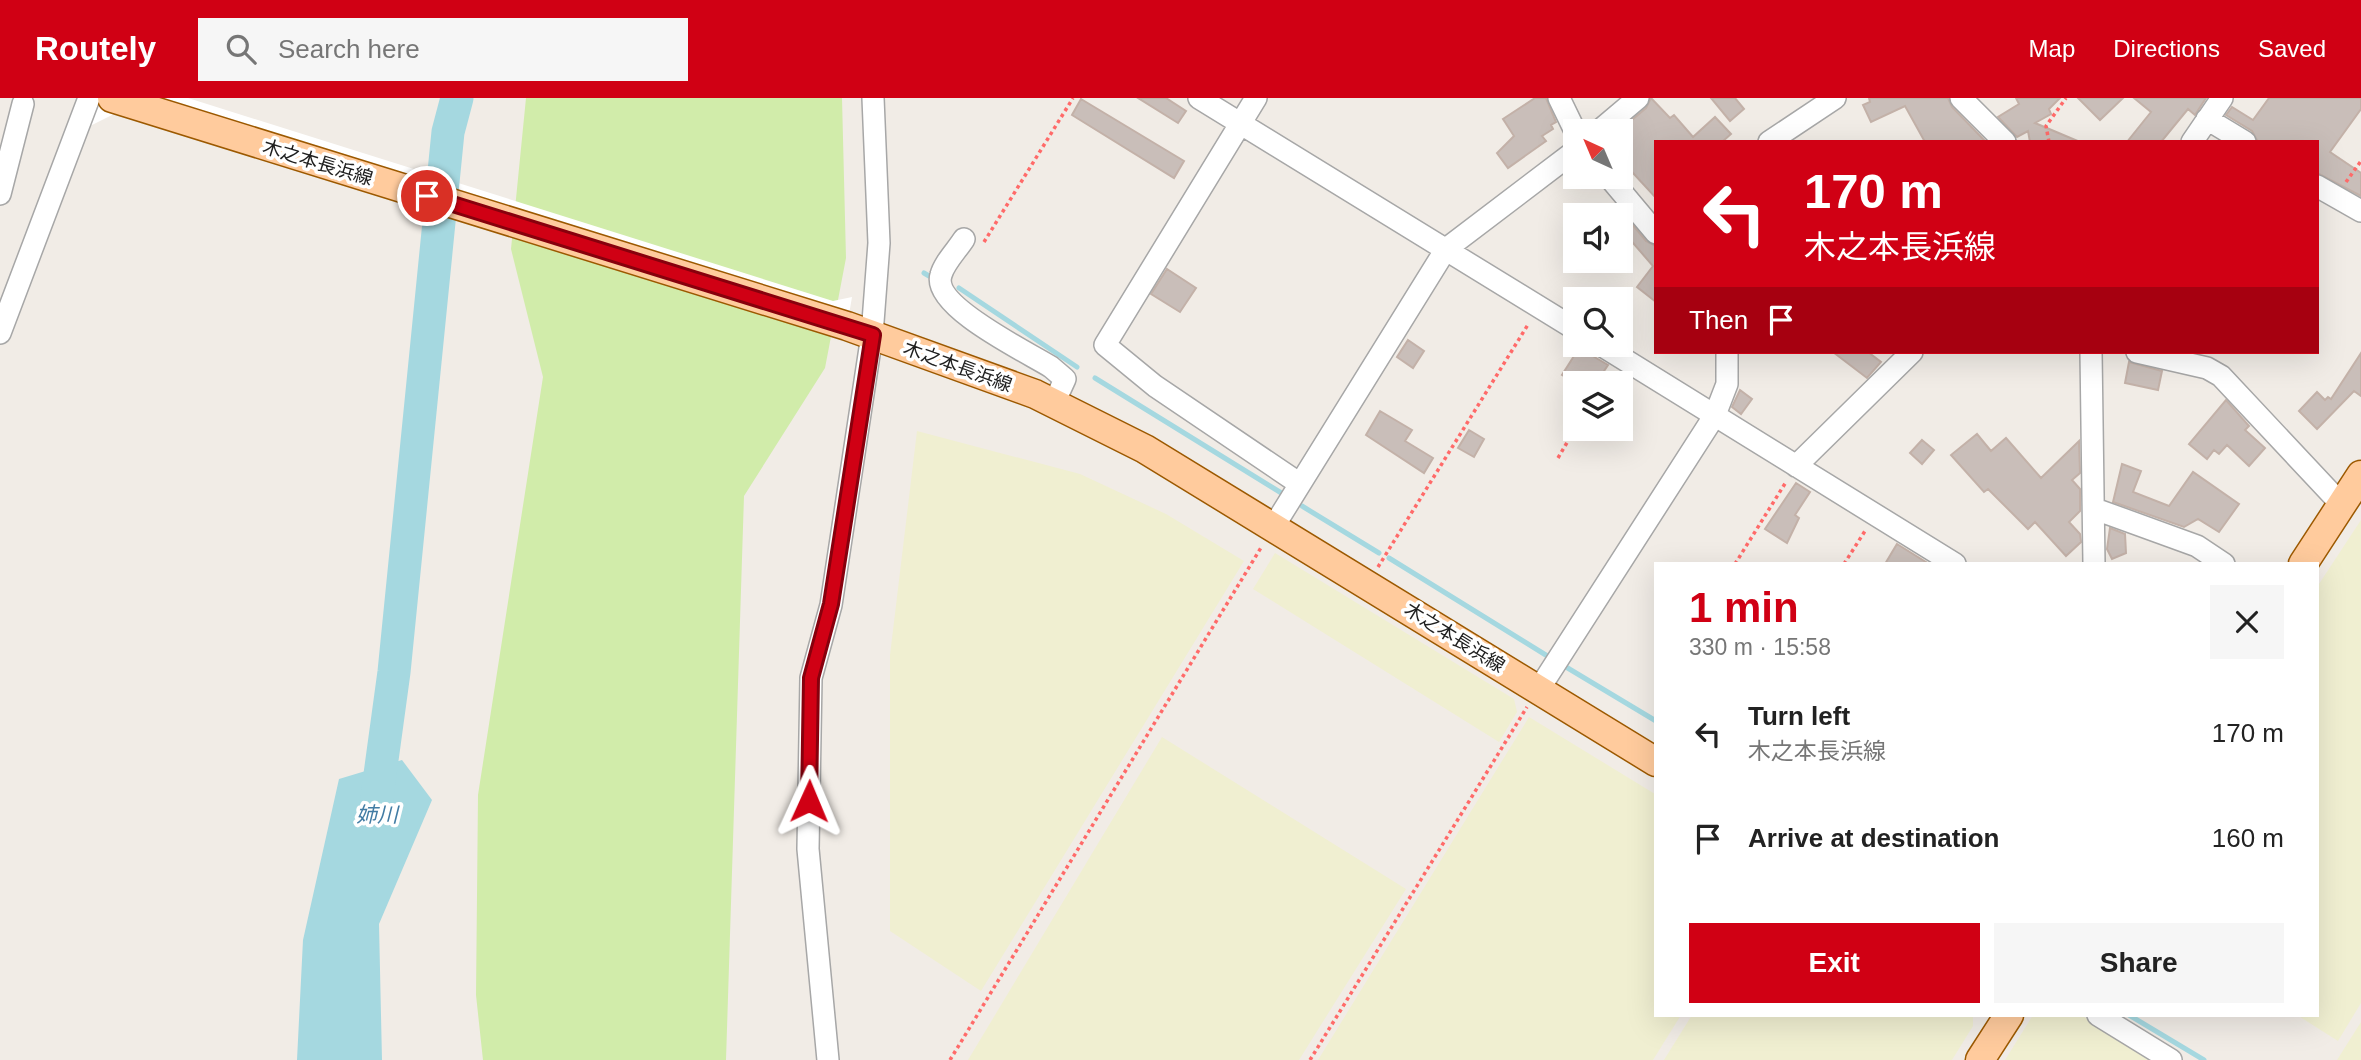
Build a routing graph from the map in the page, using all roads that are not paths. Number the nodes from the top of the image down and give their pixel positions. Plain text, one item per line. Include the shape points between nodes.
1 (89, 98) edge
2 (112, 98) edge
3 (873, 98) edge
4 (1199, 98) edge
5 (1256, 98) edge
6 (1559, 98) edge
7 (1638, 98) edge
8 (1835, 98) edge
9 (1961, 98) edge
10 (2222, 98) edge
11 (23, 104) dead end
12 (1569, 119) edge
13 (1613, 119) edge
14 (2207, 119) junction
15 (1240, 123) junction
16 (1772, 140) edge
17 (2003, 140) edge
18 (2193, 140) edge
19 (2242, 140) edge
20 (1563, 160) edge
21 (2319, 187) edge
22 (1621, 189) edge
23 (0, 194) edge
24 (2361, 211) edge
25 (1653, 222) edge
26 (972, 244) road end
27 (1446, 249) junction
28 (1563, 322) edge
29 (860, 331) junction
30 (0, 333) edge
31 (1727, 354) edge
32 (1910, 354) edge
33 (2091, 354) edge
34 (2145, 354) edge
35 (1621, 357) edge
36 (1054, 403) junction
37 (1715, 415) junction
38 (1796, 466) junction
39 (2361, 475) edge
40 (1300, 484) junction
41 (2341, 504) junction
42 (2095, 509) junction
43 (1274, 526) junction
44 (1952, 562) edge
45 (2094, 562) edge
46 (2221, 562) edge
47 (2303, 562) edge
48 (1539, 689) junction
49 (1654, 761) edge
50 (2008, 1017) edge
51 (2101, 1017) edge
52 (828, 1060) edge
53 (1980, 1060) edge
54 (2171, 1060) edge

1 - 30 street
2 - 29 main road, 木之本長浜線
3 - 29 street via 879,243
4 - 15 street
5 - 15 street
6 - 12 street
7 - 13 street
8 - 16 street
9 - 17 street
10 - 14 street
11 - 23 street
14 - 18 street
14 - 19 street
15 - 27 street
15 - 40 street via 1105,345 1155,386
20 - 27 street
21 - 24 street
22 - 25 street
26 - 36 street via 940,276 941,290 952,307 1065,379
27 - 28 street
27 - 40 street
29 - 36 main road, 木之本長浜線
29 - 52 street via 831,604 811,678 808,849
31 - 37 street via 1727,384
32 - 38 street
33 - 42 street
34 - 41 street via 2215,371
35 - 37 street
36 - 43 main road, 木之本長浜線 via 1145,449
37 - 38 street
37 - 48 street
38 - 44 street
39 - 41 main road
40 - 43 street
41 - 47 main road
42 - 45 street
42 - 46 street via 2197,546
43 - 48 main road, 木之本長浜線
48 - 49 main road, 木之本長浜線
50 - 53 main road
51 - 54 street

